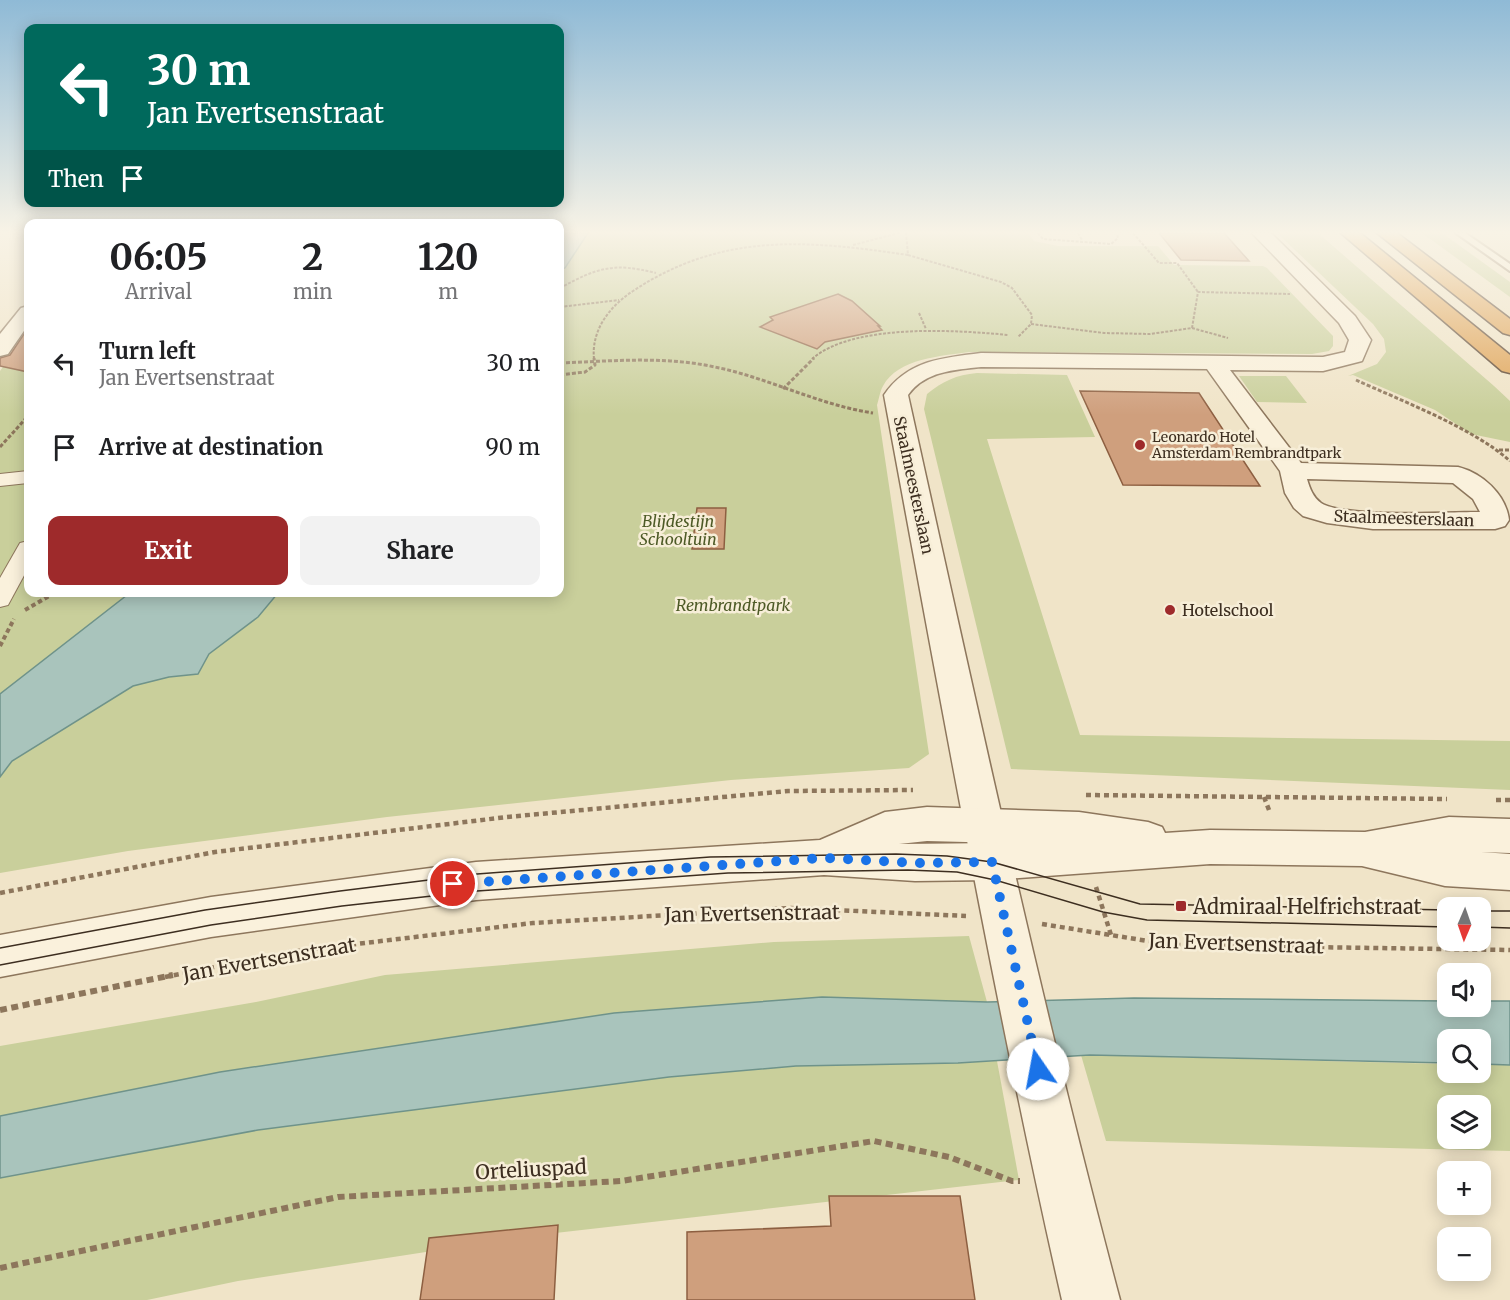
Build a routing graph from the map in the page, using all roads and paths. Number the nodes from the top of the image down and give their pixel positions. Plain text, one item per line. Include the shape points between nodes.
1 (629, 294) edge
2 (1016, 294) edge
3 (1198, 294) edge
4 (1301, 294) edge
5 (1322, 294) joint
6 (1423, 294) edge
7 (1464, 294) edge
8 (620, 300) junction
9 (564, 307) edge
10 (919, 313) dead end
11 (24, 317) edge
12 (1031, 324) junction
13 (1192, 327) junction
14 (926, 329) junction
15 (1510, 329) edge
16 (0, 349) edge
17 (594, 362) junction
18 (564, 363) edge
19 (1258, 363) junction
20 (1214, 364) junction
21 (1323, 364) junction
22 (1510, 366) edge
23 (564, 375) edge
24 (783, 388) junction
25 (899, 414) junction
26 (24, 420) edge
27 (0, 447) edge
28 (1498, 450) junction
29 (1510, 450) edge
30 (1510, 461) edge
31 (1293, 471) junction
32 (24, 477) edge
33 (0, 480) edge
34 (24, 555) edge
35 (47, 597) edge
36 (0, 599) edge
37 (0, 646) edge
38 (917, 790) dead end
39 (1079, 794) dead end
40 (1264, 797) junction
41 (1452, 799) dead end
42 (1487, 800) dead end
43 (1510, 800) edge
44 (1269, 810) dead end
45 (1510, 836) edge
46 (988, 843) junction
47 (1362, 849) junction
48 (1510, 872) edge
49 (0, 893) edge
50 (1009, 936) junction
51 (1510, 950) edge
52 (0, 956) edge
53 (0, 1010) edge
54 (1060, 1171) junction
55 (0, 1268) edge
56 (1091, 1300) edge

1 - 8 path
2 - 12 path via 1032,315
3 - 13 path
4 - 5 path
5 - 21 street, Staalmeesterslaan via 1348,320 1360,339 1353,356
6 - 22 highway
7 - 15 highway
8 - 9 path
8 - 17 path via 596,332
10 - 14 path
11 - 16 street
12 - 13 path via 1115,334 1169,333
12 - 14 path via 1019,337
13 - 19 path via 1229,339 1247,350
14 - 24 path via 829,347
17 - 18 path
17 - 23 path via 585,372
17 - 24 path via 693,363
19 - 20 street, Staalmeesterslaan
19 - 21 street, Staalmeesterslaan
20 - 25 street, Staalmeesterslaan via 1015,359 948,364 918,372 902,384 896,395
20 - 31 street, Staalmeesterslaan
21 - 28 path
24 - 25 path via 852,410
25 - 46 street, Staalmeesterslaan
26 - 27 path
28 - 29 path
28 - 30 path
31 - 31 street, Staalmeesterslaan via 1301,499 1323,515 1390,520 1495,520 1496,512 1484,495 1472,481 1458,475
32 - 33 street
34 - 36 street
35 - 37 path via 16,615
38 - 49 path via 788,791 507,817 215,852
39 - 40 path
40 - 41 path
40 - 44 path
42 - 43 path
45 - 47 street via 1449,834
46 - 47 street
46 - 50 street
46 - 52 street via 915,863 824,858 476,880 211,917
47 - 48 street via 1445,868
50 - 51 path, Jan Evertsenstraat via 1173,945
50 - 53 path, Jan Evertsenstraat via 790,908 533,923 289,952
50 - 54 street
54 - 55 path, Orteliuspad via 1012,1181 948,1157 874,1141 621,1180 338,1197
54 - 56 street

